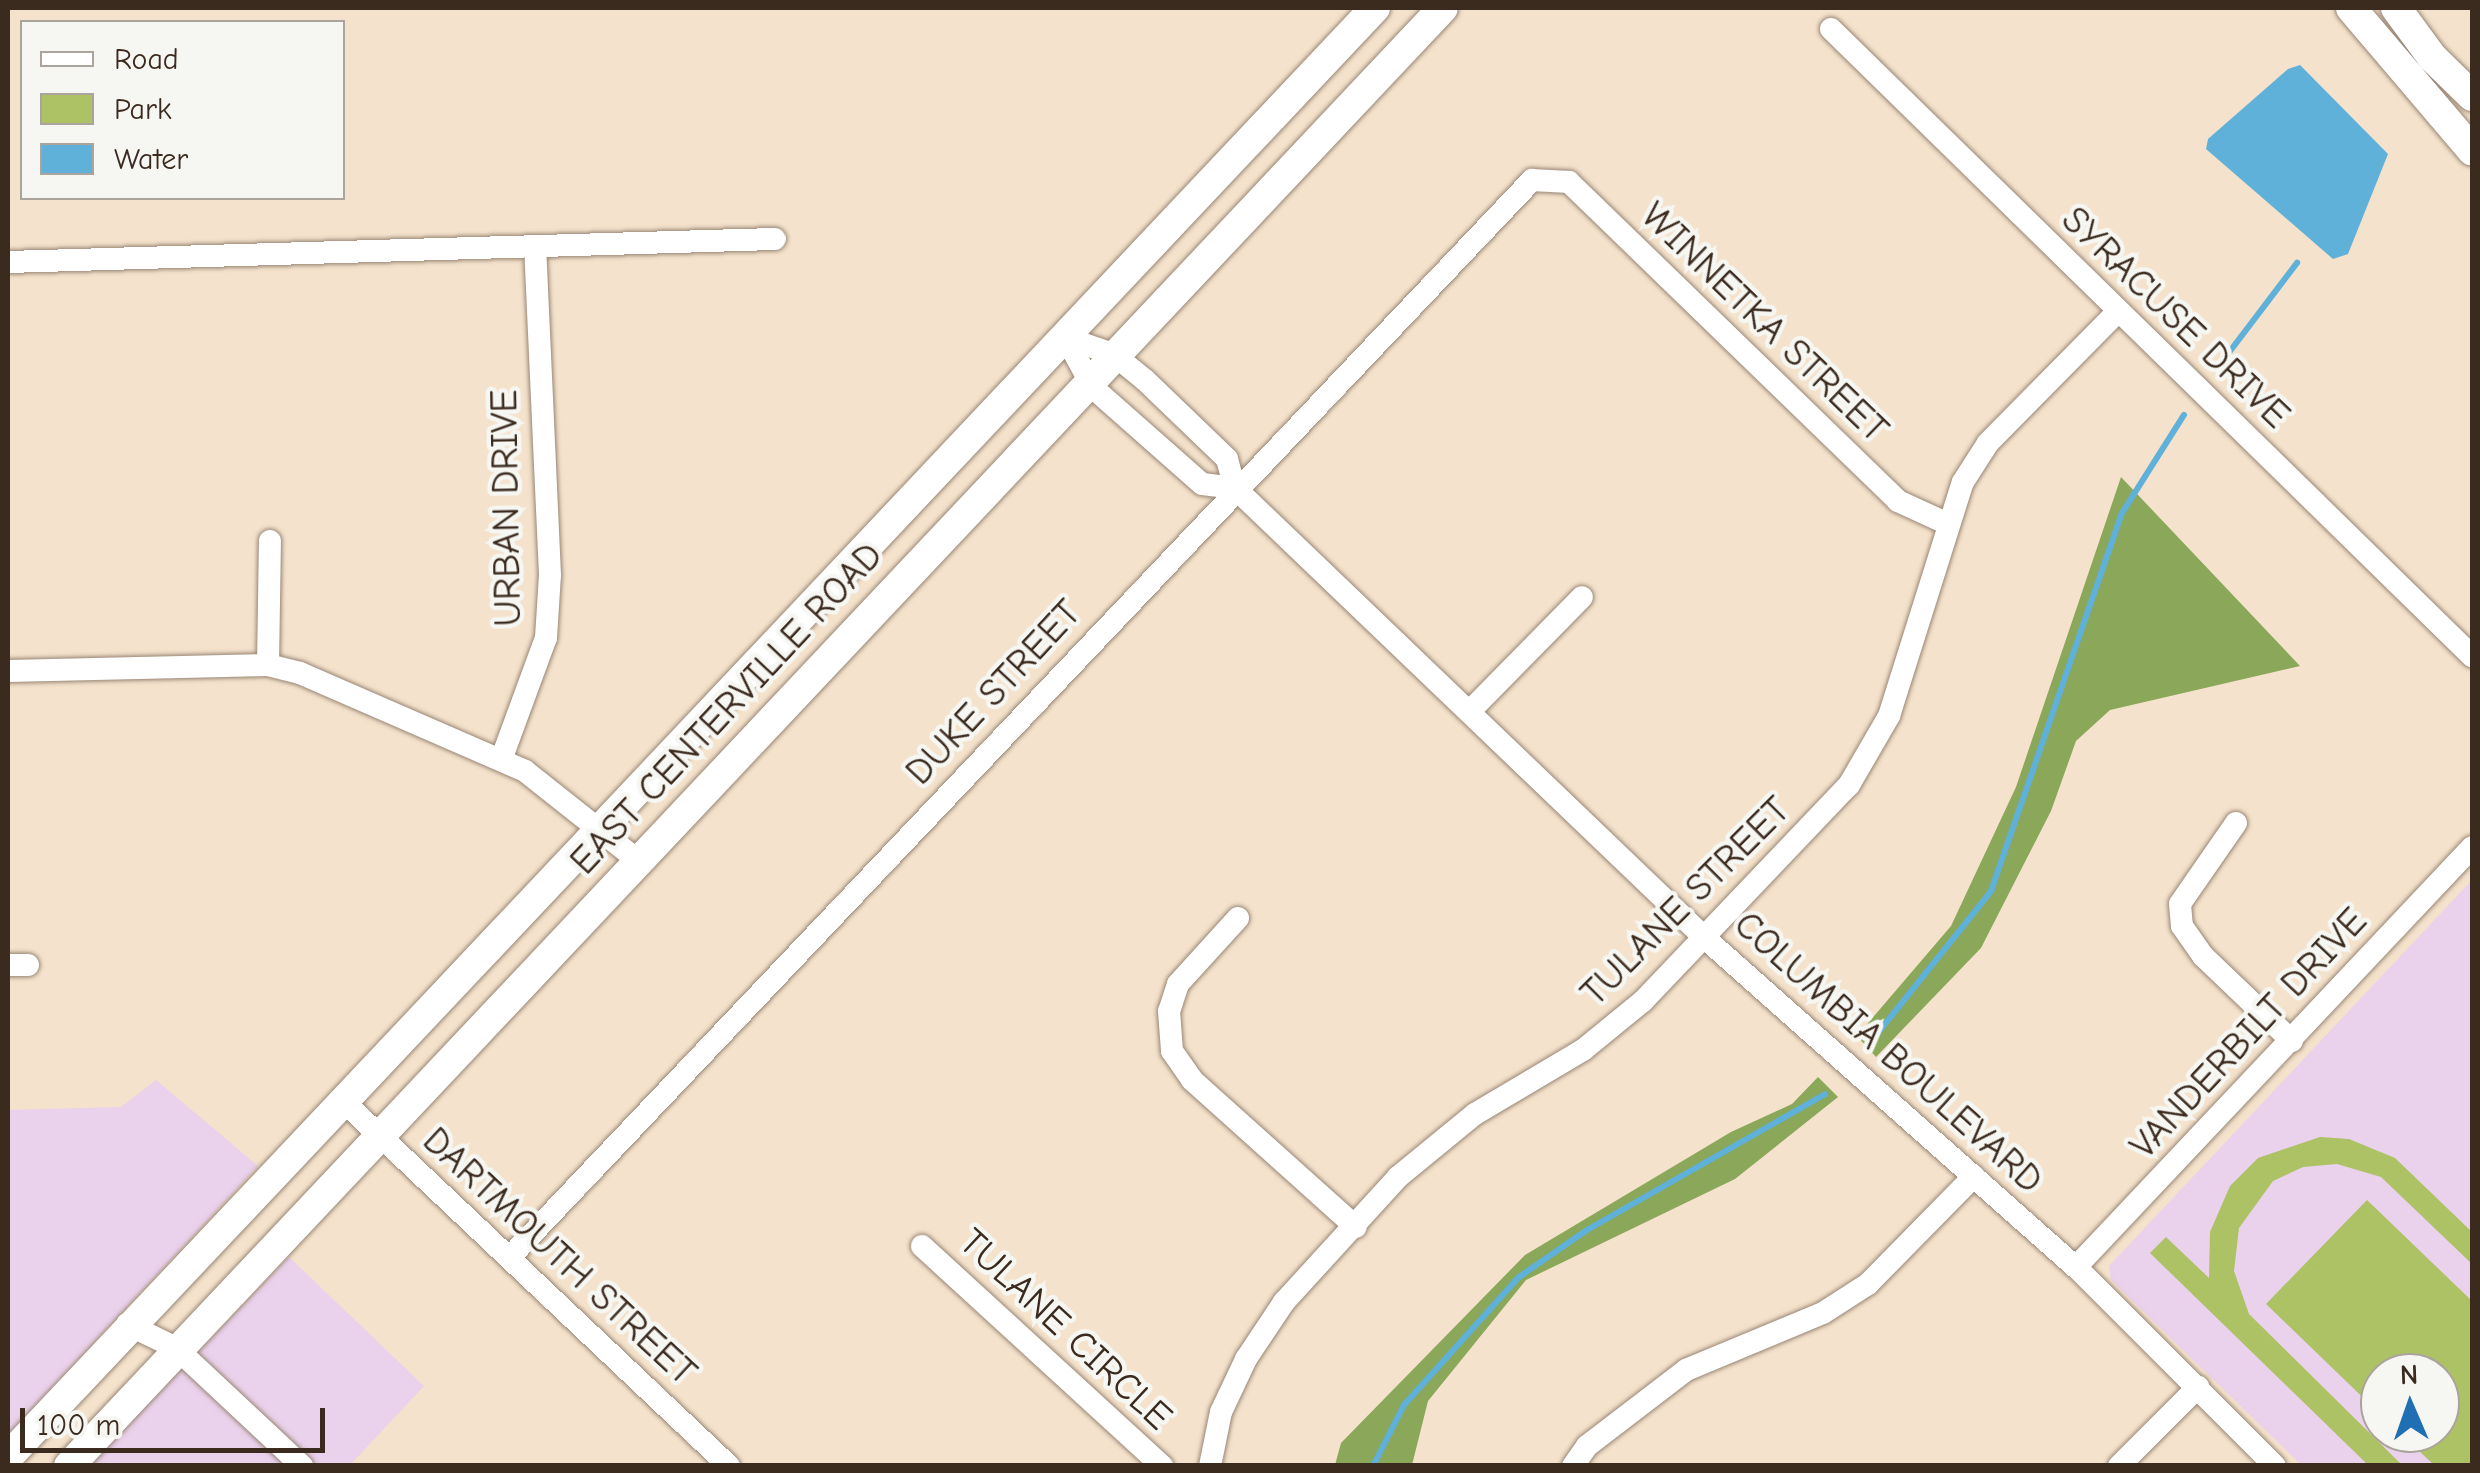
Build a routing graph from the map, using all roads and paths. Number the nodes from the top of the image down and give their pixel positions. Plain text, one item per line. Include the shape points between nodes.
1 (1374, 8) edge
2 (1443, 8) edge
3 (2351, 8) edge
4 (2396, 8) edge
5 (1831, 30) dead end
6 (2472, 96) edge
7 (2472, 150) edge
8 (1532, 180) joint
9 (775, 239) dead end
10 (535, 248) junction
11 (8, 262) edge
12 (2117, 312) junction
13 (1066, 338) junction
14 (1113, 354) junction
15 (1087, 381) junction
16 (1236, 488) junction
17 (1948, 524) junction
18 (270, 541) dead end
19 (1582, 597) dead end
20 (2472, 656) edge
21 (268, 665) junction
22 (8, 671) edge
23 (1469, 712) junction
24 (501, 760) junction
25 (2236, 823) dead end
26 (604, 831) junction
27 (2472, 847) edge
28 (640, 862) junction
29 (1238, 918) dead end
30 (1706, 940) junction
31 (2292, 1040) junction
32 (341, 1099) junction
33 (379, 1136) junction
34 (1974, 1176) junction
35 (1356, 1227) junction
36 (922, 1246) dead end
37 (510, 1257) junction
38 (2076, 1267) junction
39 (127, 1324) junction
40 (176, 1348) junction
41 (2198, 1387) junction
42 (8, 1457) edge
43 (70, 1466) edge
44 (302, 1466) edge
45 (729, 1466) edge
46 (1162, 1466) edge
47 (1210, 1466) edge
48 (1573, 1466) edge
49 (2119, 1466) edge
50 (2275, 1466) edge

1 - 13 main road, EAST CENTERVILLE ROAD
2 - 14 main road, EAST CENTERVILLE ROAD
3 - 7 main road
4 - 6 main road via 2432,58
5 - 12 street, SYRACUSE DRIVE
8 - 16 street, DUKE STREET
8 - 17 street, WINNETKA STREET via 1570,182 1898,501
9 - 10 street
10 - 11 street
10 - 24 street, URBAN DRIVE via 550,574 546,638
12 - 17 street, TULANE STREET via 1988,443 1962,482
12 - 20 street, SYRACUSE DRIVE
13 - 14 street, COLUMBIA BOULEVARD
13 - 15 street, COLUMBIA BOULEVARD
13 - 26 main road, EAST CENTERVILLE ROAD
14 - 15 main road, EAST CENTERVILLE ROAD
14 - 16 street, COLUMBIA BOULEVARD via 1227,459
15 - 16 street, COLUMBIA BOULEVARD via 1202,484
15 - 28 main road, EAST CENTERVILLE ROAD
16 - 23 street, COLUMBIA BOULEVARD
16 - 37 street, DUKE STREET
17 - 30 street, TULANE STREET via 1889,716 1849,785
18 - 21 street
19 - 23 street
21 - 22 street
21 - 24 street
23 - 30 street, COLUMBIA BOULEVARD
24 - 26 street via 556,791
25 - 31 street via 2180,904 2182,926 2203,956
26 - 28 street
26 - 32 main road, EAST CENTERVILLE ROAD
27 - 31 street, VANDERBILT DRIVE
28 - 33 main road, EAST CENTERVILLE ROAD
29 - 35 street via 1178,984 1169,1011 1172,1051 1192,1080
30 - 34 street, COLUMBIA BOULEVARD
30 - 35 street, TULANE STREET via 1583,1050 1433,1145
31 - 38 street, VANDERBILT DRIVE
32 - 33 street, DARTMOUTH STREET
32 - 39 main road, EAST CENTERVILLE ROAD
33 - 37 street, DARTMOUTH STREET
33 - 40 main road, EAST CENTERVILLE ROAD
34 - 38 street, COLUMBIA BOULEVARD
34 - 48 street via 1868,1284 1823,1313 1686,1370 1587,1446
35 - 47 street, TULANE STREET via 1284,1302 1246,1359 1221,1412
36 - 46 street, TULANE CIRCLE
37 - 45 street, DARTMOUTH STREET
38 - 41 street, COLUMBIA BOULEVARD
39 - 40 street
39 - 42 main road, EAST CENTERVILLE ROAD
40 - 43 main road, EAST CENTERVILLE ROAD
40 - 44 street
41 - 49 street
41 - 50 street, COLUMBIA BOULEVARD

